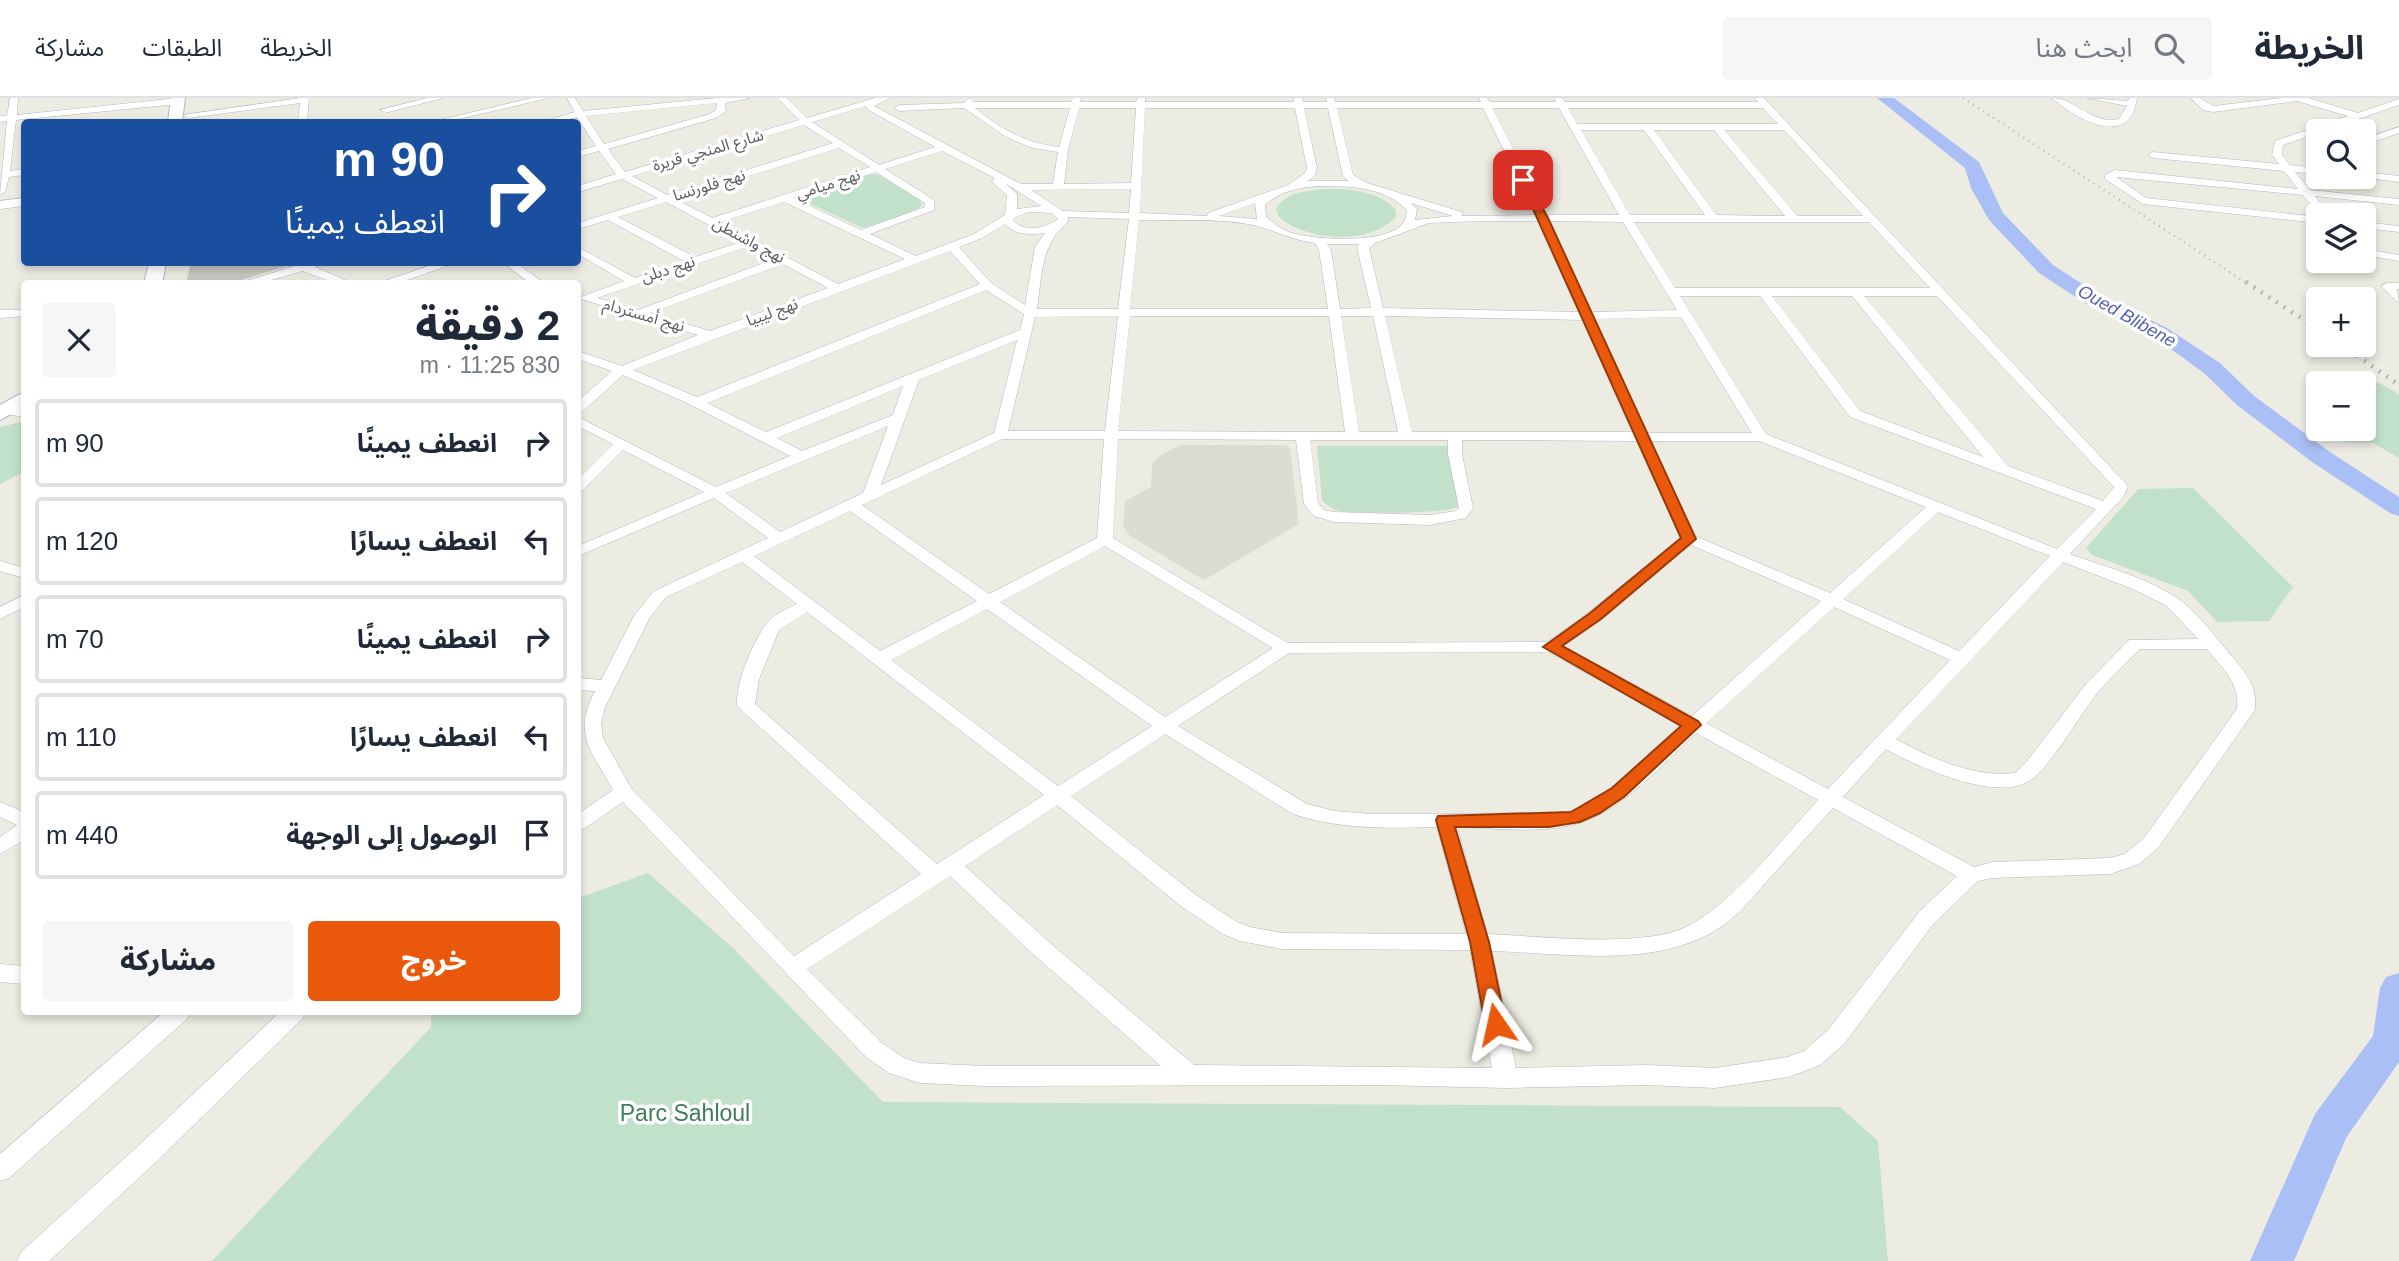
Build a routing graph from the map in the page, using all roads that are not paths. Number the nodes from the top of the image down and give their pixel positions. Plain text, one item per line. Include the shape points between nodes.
1 (14, 98) edge
2 (384, 98) edge
3 (439, 98) edge
4 (544, 98) edge
5 (571, 98) edge
6 (746, 98) edge
7 (782, 98) edge
8 (886, 98) edge
9 (2056, 98) edge
10 (2091, 98) edge
11 (2195, 98) edge
12 (182, 99) edge
13 (305, 99) edge
14 (720, 99) edge
15 (2301, 99) edge
16 (1141, 101) edge
17 (1762, 101) edge
18 (2132, 101) edge
19 (899, 102) edge
20 (1076, 102) edge
21 (1299, 102) edge
22 (1330, 102) edge
23 (1485, 102) edge
24 (1560, 102) edge
25 (2399, 102) edge
26 (972, 103) edge
27 (870, 104) edge
28 (385, 110) junction
29 (579, 114) junction
30 (2358, 116) junction
31 (12, 118) junction
32 (0, 119) edge
33 (176, 119) edge
34 (187, 119) edge
35 (303, 119) edge
36 (385, 119) edge
37 (450, 119) edge
38 (559, 119) edge
39 (806, 122) junction
40 (1574, 127) junction
41 (1647, 127) junction
42 (1717, 127) junction
43 (1787, 127) junction
44 (589, 130) junction
45 (914, 130) junction
46 (2399, 130) edge
47 (581, 132) edge
48 (2376, 138) edge
49 (841, 144) junction
50 (601, 147) junction
51 (943, 147) junction
52 (1063, 149) junction
53 (581, 152) edge
54 (2153, 155) dead end
55 (2285, 167) junction
56 (876, 168) junction
57 (2306, 169) edge
58 (21, 172) edge
59 (987, 172) junction
60 (3, 175) edge
61 (622, 176) junction
62 (2376, 177) edge
63 (2399, 179) edge
64 (1135, 186) junction
65 (1019, 187) junction
66 (1058, 187) junction
67 (1372, 187) junction
68 (581, 188) edge
69 (1288, 188) junction
70 (0, 192) edge
71 (1275, 192) junction
72 (2303, 192) junction
73 (1394, 194) junction
74 (667, 198) junction
75 (784, 198) junction
76 (21, 202) edge
77 (2399, 202) edge
78 (2314, 203) edge
79 (0, 205) edge
80 (608, 216) junction
81 (1010, 216) junction
82 (1134, 218) junction
83 (1192, 218) junction
84 (1482, 218) junction
85 (1543, 218) junction
86 (1793, 218) junction
87 (1059, 219) junction
88 (1626, 219) junction
89 (1713, 219) junction
90 (1872, 219) junction
91 (2306, 219) edge
92 (713, 221) junction
93 (581, 225) edge
94 (1267, 225) junction
95 (1409, 225) junction
96 (2376, 226) edge
97 (1022, 229) junction
98 (2399, 229) edge
99 (861, 234) junction
100 (978, 236) junction
101 (1371, 240) junction
102 (1319, 241) junction
103 (751, 242) junction
104 (952, 246) junction
105 (1041, 247) junction
106 (581, 252) edge
107 (2376, 255) edge
108 (2399, 258) edge
109 (786, 259) junction
110 (916, 260) junction
111 (693, 261) junction
112 (152, 266) edge
113 (301, 266) edge
114 (301, 266) edge
115 (306, 266) edge
116 (441, 266) edge
117 (514, 266) edge
118 (140, 280) edge
119 (255, 280) edge
120 (265, 280) edge
121 (340, 280) edge
122 (394, 280) edge
123 (534, 280) edge
124 (632, 281) junction
125 (987, 285) junction
126 (2399, 286) edge
127 (837, 288) junction
128 (1673, 292) junction
129 (1763, 292) junction
130 (1855, 292) junction
131 (1941, 292) junction
132 (582, 297) edge
133 (2399, 299) edge
134 (1125, 312) junction
135 (1378, 312) junction
136 (21, 313) edge
137 (640, 313) junction
138 (1030, 313) junction
139 (1333, 313) junction
140 (1687, 313) junction
141 (0, 314) edge
142 (1587, 316) junction
143 (1024, 332) junction
144 (711, 335) junction
145 (581, 356) edge
146 (623, 368) junction
147 (913, 378) junction
148 (21, 392) edge
149 (697, 402) junction
150 (581, 405) edge
151 (8, 410) edge
152 (899, 417) junction
153 (581, 423) edge
154 (1000, 435) junction
155 (1111, 435) junction
156 (1303, 436) junction
157 (1353, 436) junction
158 (1406, 436) junction
159 (1455, 436) junction
160 (1642, 437) junction
161 (1762, 437) junction
162 (765, 438) junction
163 (621, 444) junction
164 (801, 456) junction
165 (2012, 473) junction
166 (581, 484) edge
167 (715, 492) junction
168 (870, 495) junction
169 (850, 504) junction
170 (1935, 507) junction
171 (2105, 507) junction
172 (778, 538) junction
173 (1689, 539) junction
174 (1105, 540) junction
175 (581, 550) edge
176 (742, 554) junction
177 (2060, 555) junction
178 (21, 558) edge
179 (3, 567) edge
180 (21, 572) edge
181 (1832, 600) junction
182 (990, 601) junction
183 (21, 602) edge
184 (810, 605) junction
185 (0, 614) edge
186 (2211, 644) junction
187 (1551, 647) junction
188 (1285, 648) junction
189 (879, 659) junction
190 (1961, 660) junction
191 (581, 684) edge
192 (607, 686) junction
193 (1164, 725) junction
194 (1692, 725) junction
195 (1884, 740) junction
196 (586, 741) edge
197 (624, 792) junction
198 (1057, 795) junction
199 (1830, 798) junction
200 (0, 809) edge
201 (21, 819) edge
202 (1445, 820) junction
203 (581, 821) edge
204 (21, 832) edge
205 (0, 847) edge
206 (942, 869) junction
207 (1972, 875) junction
208 (1479, 942) junction
209 (792, 968) junction
210 (0, 973) edge
211 (21, 975) edge
212 (176, 1015) edge
213 (291, 1015) edge
214 (1191, 1077) junction
215 (1506, 1078) junction
216 (0, 1170) edge
217 (30, 1261) edge

1 - 31 street
2 - 28 street
3 - 28 street
4 - 37 street
5 - 29 street
6 - 14 street
7 - 39 street
8 - 27 street
9 - 18 street via 2103,122 2123,122
10 - 18 street
11 - 15 street via 2213,109
12 - 31 street
12 - 33 main road
12 - 34 main road
13 - 34 street
13 - 35 street
14 - 29 street
14 - 50 street via 721,111 713,116
15 - 30 street
16 - 20 street
16 - 21 street
16 - 64 street
17 - 24 street
17 - 43 street
19 - 26 street
19 - 27 street
19 - 45 street via 892,113
20 - 26 street
20 - 52 street
21 - 22 street
21 - 69 street via 1310,176
22 - 23 street
22 - 67 street via 1348,176
23 - 24 street
23 - 85 street
24 - 40 street
25 - 30 street
26 - 52 street via 985,121 1029,144
27 - 39 street, شارع المنجي قريرة
27 - 45 street
28 - 36 street
29 - 38 street
29 - 44 street
30 - 55 street via 2278,143 2277,155
31 - 32 street
31 - 60 street
39 - 49 street
39 - 61 street, شارع المنجي قريرة
40 - 41 street
40 - 88 street
41 - 42 street
41 - 89 street
42 - 43 street
42 - 86 street
43 - 90 street
44 - 47 street
44 - 50 street
45 - 51 street
46 - 48 street
49 - 56 street
49 - 74 street, نهج فلورنسا
50 - 53 street
50 - 61 street
51 - 56 street, نهج ميامي
51 - 59 street
52 - 66 street
54 - 55 street
55 - 57 street
55 - 72 street
56 - 75 street, نهج ميامي
56 - 99 street via 932,205
58 - 60 street
59 - 65 street
59 - 81 street via 1012,194
60 - 70 street
61 - 68 street, شارع المنجي قريرة
61 - 74 street, نهج واشنطن
62 - 63 street
64 - 66 street
64 - 82 street
65 - 66 street
65 - 87 street
67 - 69 street via 1329,183
67 - 73 street
69 - 71 street
71 - 83 street via 1223,212
71 - 94 street via 1258,211
72 - 77 street
72 - 78 street
72 - 91 street via 2115,173 2109,177 2143,201
73 - 84 street
73 - 95 street via 1412,209
74 - 80 street, نهج فلورنسا
74 - 92 street, نهج واشنطن
75 - 92 street, نهج ميامي
75 - 99 street
76 - 79 street
80 - 93 street, نهج فلورنسا
80 - 111 street
81 - 87 street via 1034,209
81 - 97 street via 1009,224
81 - 100 street, نهج ليبيا
82 - 83 street
82 - 87 street
82 - 134 street
83 - 94 street
84 - 85 street
84 - 95 street
85 - 88 street
85 - 142 street
86 - 89 street
86 - 90 street
87 - 97 street, نهج ليبيا
87 - 105 street
88 - 89 street
88 - 128 street
90 - 131 street
92 - 103 street, نهج واشنطن
94 - 102 street
95 - 101 street
96 - 98 street
97 - 100 street, نهج ليبيا
97 - 105 street via 1035,236
99 - 110 street
100 - 104 street, نهج ليبيا
101 - 102 street
101 - 135 street via 1363,247
102 - 139 street via 1325,250
103 - 109 street, نهج واشنطن
103 - 111 street, نهج دبلن
104 - 110 street, نهج ليبيا
104 - 125 street
105 - 138 street
106 - 124 street
107 - 108 street
109 - 127 street, نهج واشنطن
109 - 137 street
110 - 127 street, نهج ليبيا
111 - 124 street, نهج دبلن
112 - 118 main road
113 - 119 street
114 - 120 street
115 - 121 street
116 - 122 street
117 - 123 street
124 - 132 street, نهج دبلن
125 - 138 street
125 - 149 street
126 - 133 street via 2387,286
127 - 144 street, نهج ليبيا
128 - 129 street
128 - 140 street
129 - 130 street
129 - 165 street via 1855,414
130 - 131 street
130 - 165 street via 1992,459
131 - 171 street via 2113,475 2121,486
132 - 137 street, نهج أمستردام
134 - 138 street
134 - 139 street
134 - 155 street
135 - 139 street
135 - 142 street
135 - 158 street
136 - 141 street
137 - 144 street, نهج أمستردام
138 - 143 street
139 - 157 street
140 - 142 street
140 - 161 street
142 - 160 street
143 - 147 street
143 - 154 street
144 - 146 street, نهج ليبيا
145 - 146 street
146 - 149 street
146 - 150 street, نهج ليبيا
147 - 152 street
147 - 162 street
148 - 151 main road
149 - 162 street
152 - 164 street
152 - 168 street
153 - 163 street
154 - 155 street
154 - 168 street
155 - 156 street
155 - 174 street
156 - 157 street
156 - 159 street via 1311,504 1319,513 1430,520 1461,515 1466,508
157 - 158 street
158 - 159 street
159 - 160 street
160 - 161 street
160 - 173 street
161 - 170 street
162 - 164 street
163 - 166 street
163 - 167 street
164 - 167 street
165 - 171 street
167 - 172 street
167 - 175 street
168 - 169 street
169 - 172 street
169 - 182 street
170 - 177 street
170 - 181 street
171 - 177 street
172 - 176 street
173 - 181 street
173 - 187 street
174 - 182 street
174 - 188 street
176 - 184 street
176 - 192 street via 660,594 642,616
177 - 186 street via 2173,603
177 - 190 street
178 - 179 street
179 - 180 street
181 - 190 street
181 - 194 street
182 - 189 street
182 - 193 street
183 - 185 street
184 - 189 street
184 - 206 street via 771,629 745,693 746,706
186 - 195 street via 2135,644 2092,688 2035,765 2015,780 1990,780 1942,766
186 - 207 street via 2244,683 2246,710 2151,843 2132,859 2110,866 1993,870
187 - 188 street
187 - 194 street
188 - 193 street
189 - 198 street
190 - 195 street
191 - 192 street
192 - 196 street
193 - 198 street
193 - 202 street via 1276,796 1319,817
194 - 199 street
194 - 202 street via 1618,793 1574,818
195 - 199 street
196 - 197 street
197 - 203 street
197 - 209 street
198 - 206 street
198 - 208 street via 1210,917 1248,935 1282,941
199 - 207 street
199 - 208 street via 1736,902 1692,934 1632,947
200 - 201 street
202 - 208 street
204 - 205 street
206 - 209 street
206 - 214 street
207 - 215 street via 1927,918 1836,1037 1812,1058 1761,1073 1715,1078
208 - 215 street
209 - 214 street via 874,1050 897,1066 920,1073
210 - 211 street
212 - 216 street
213 - 217 street
214 - 215 street

